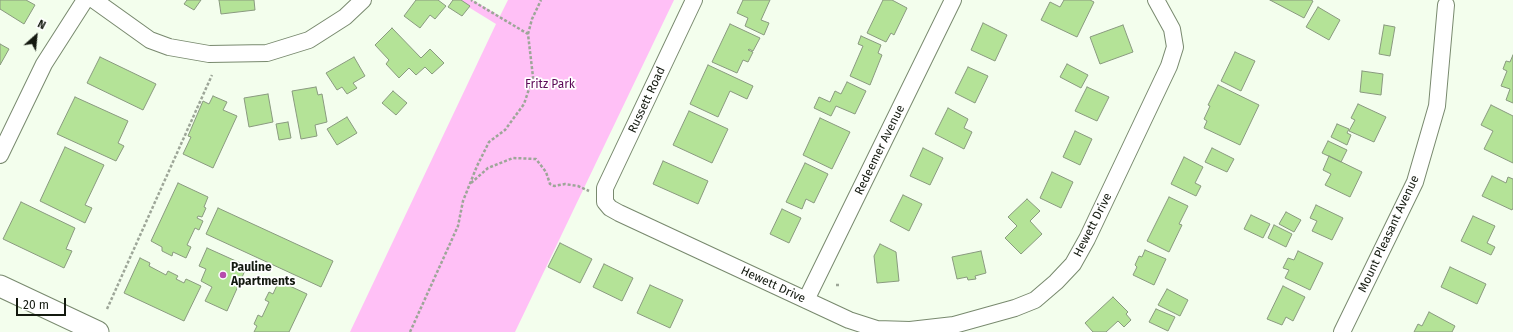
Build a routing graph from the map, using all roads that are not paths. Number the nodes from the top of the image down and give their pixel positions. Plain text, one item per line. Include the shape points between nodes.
1 (84, 0) edge
2 (94, 0) edge
3 (363, 0) edge
4 (694, 0) edge
5 (953, 0) edge
6 (1156, 0) edge
7 (1447, 2) edge
8 (0, 156) edge
9 (604, 199) joint
10 (0, 286) edge
11 (806, 300) junction
12 (846, 326) edge
13 (74, 327) edge
14 (98, 332) edge
15 (1342, 332) edge

1 - 8 street via 44,64
2 - 3 street via 150,40 169,47 209,54 267,53 309,40 345,17
4 - 9 street, Russett Road via 605,188
5 - 11 street, Redeemer Avenue
6 - 12 street, Hewett Drive via 1172,29 1175,47 1169,66 1087,239 1073,264 1056,282 1035,300 1016,308 954,325 910,330
7 - 15 street, Mount Pleasant Avenue via 1437,106 1415,182
9 - 11 street, Hewett Drive via 610,208 619,213
10 - 13 street
11 - 12 street, Hewett Drive
13 - 14 street

